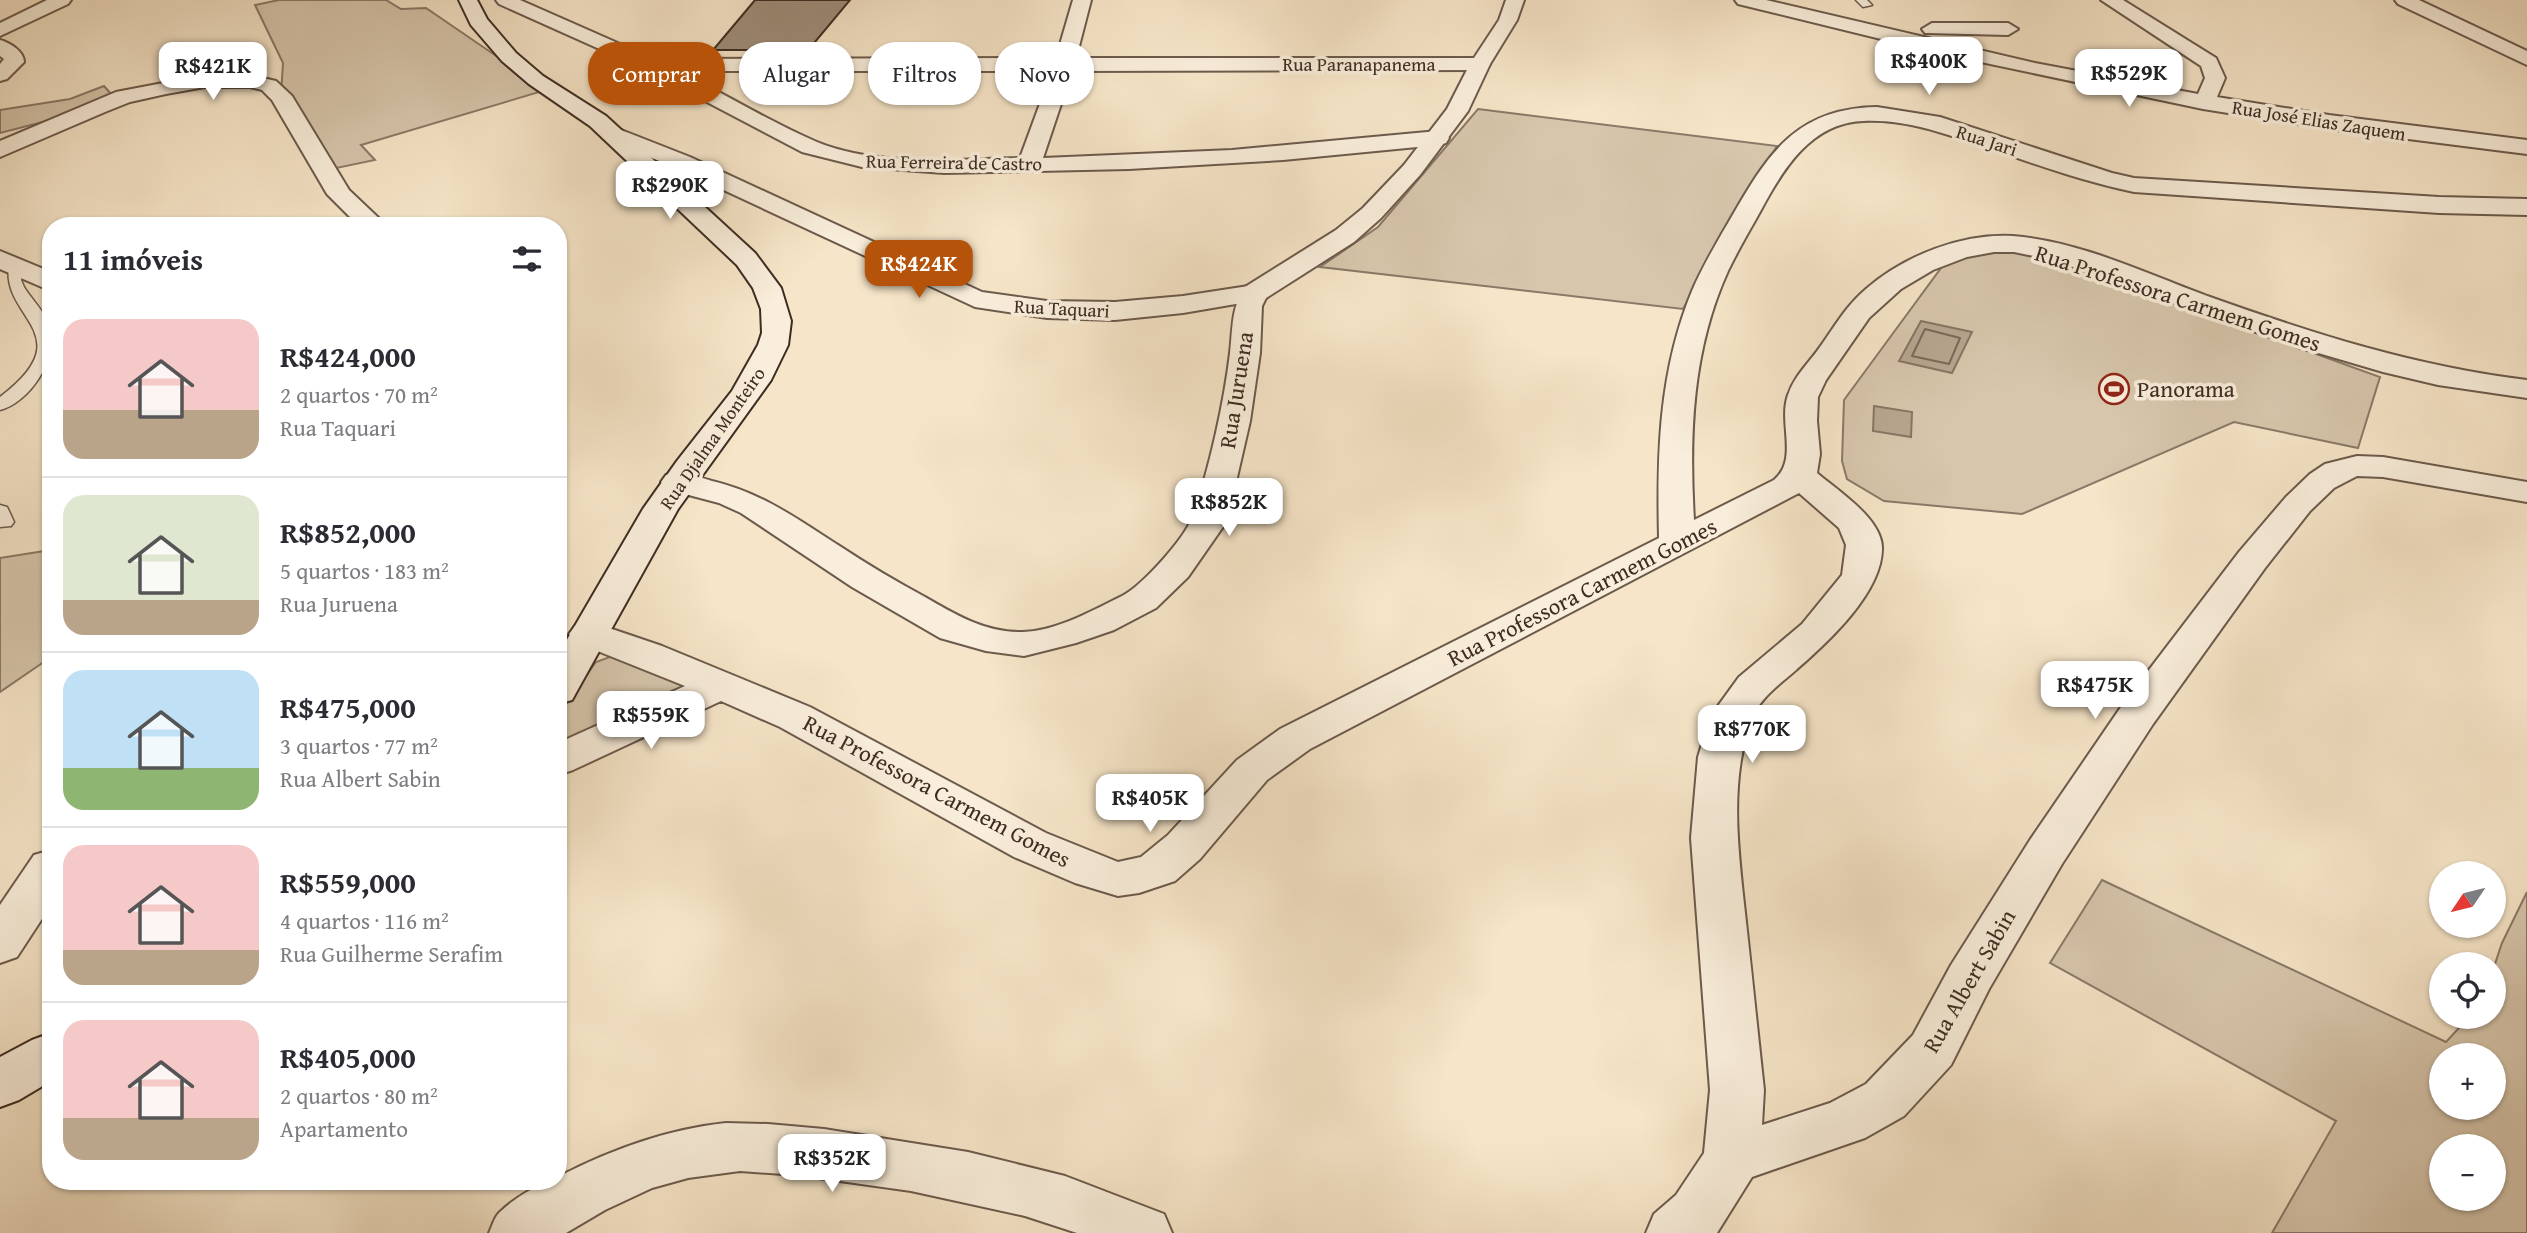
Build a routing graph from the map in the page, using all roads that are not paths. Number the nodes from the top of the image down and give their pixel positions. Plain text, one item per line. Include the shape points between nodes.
1 (62, 0) edge
2 (468, 0) edge
3 (505, 0) edge
4 (1083, 0) edge
5 (1515, 0) edge
6 (1744, 0) edge
7 (2110, 0) edge
8 (2404, 0) edge
9 (1867, 29) junction
10 (2008, 29) dead end
11 (0, 30) edge
12 (2466, 30) junction
13 (2515, 33) dead end
14 (599, 42) edge
15 (1071, 42) edge
16 (0, 46) edge
17 (2527, 59) edge
18 (1480, 64) junction
19 (725, 65) edge
20 (995, 65) edge
21 (1094, 65) edge
22 (0, 76) edge
23 (0, 88) edge
24 (2203, 102) junction
25 (725, 103) edge
26 (1050, 105) edge
27 (611, 133) junction
28 (1438, 138) junction
29 (2527, 147) edge
30 (0, 150) edge
31 (1029, 165) junction
32 (2527, 207) edge
33 (364, 217) edge
34 (8, 263) edge
35 (42, 279) edge
36 (1255, 293) junction
37 (42, 328) edge
38 (42, 357) edge
39 (2527, 389) edge
40 (0, 405) edge
41 (1799, 476) junction
42 (678, 482) junction
43 (2527, 492) edge
44 (1677, 543) junction
45 (589, 634) junction
46 (567, 674) edge
47 (719, 686) junction
48 (567, 756) edge
49 (42, 881) edge
50 (0, 944) edge
51 (42, 1060) edge
52 (0, 1084) edge
53 (1732, 1159) junction
54 (518, 1233) edge
55 (1143, 1233) edge
56 (1675, 1233) edge

1 - 11 street
2 - 27 street, Rua Djalma Monteiro via 478,21 509,57
3 - 14 street, Rua Ferreira de Castro
4 - 15 street
5 - 18 street
6 - 9 street, Rua José Elias Zaquem
7 - 24 street via 2209,62 2216,81
8 - 12 street
9 - 10 street
9 - 24 street, Rua José Elias Zaquem
12 - 13 street
12 - 17 street
16 - 22 street via 14,62
18 - 21 street, Rua Paranapanema
18 - 28 street
19 - 20 street, Rua Paranapanema
22 - 23 street
24 - 29 street, Rua José Elias Zaquem via 2353,127
25 - 31 street, Rua Ferreira de Castro via 838,157 902,164
26 - 31 street
27 - 36 street, Rua Taquari via 975,299 1020,308 1100,313 1145,311
27 - 42 street, Rua Djalma Monteiro via 746,259 767,284 778,314 774,344 760,371
28 - 31 street, Rua Ferreira de Castro via 1213,159
28 - 36 street via 1345,236
30 - 33 street via 124,97 205,81 250,81 269,85 281,96 340,194
32 - 44 street, Rua Jari via 2134,185 1919,119 1869,114 1821,124 1778,159 1714,272 1698,314 1678,405 1674,452
34 - 35 street
34 - 37 lane
36 - 42 street, Rua Juruena via 1248,306 1234,421 1209,521 1175,569 1143,600 1062,635 1024,644 954,630 753,506
38 - 40 lane via 26,384
39 - 41 street, Rua Professora Carmem Gomes via 2398,368 2053,253 2013,245 1980,245 1917,268 1882,289 1862,308 1800,400 1804,457
41 - 44 street, Rua Professora Carmem Gomes
41 - 53 street via 1855,525 1864,545 1863,560 1860,576 1816,632 1753,686 1731,717 1720,757 1714,838 1737,1090
42 - 45 street, Rua Djalma Monteiro
43 - 53 street, Rua Albert Sabin via 2383,467 2357,466 2322,481 2252,560 2138,714 2046,852 1932,1050 1885,1100 1846,1121
44 - 47 street, Rua Professora Carmem Gomes via 1295,739 1252,770 1158,869 1139,876 1118,879 1030,845 795,717
45 - 46 street, Rua Djalma Monteiro
45 - 47 street, Rua Professora Carmem Gomes
47 - 48 street
49 - 50 street
51 - 52 street
53 - 56 street via 1697,1213
54 - 55 street via 601,1184 658,1161 713,1149 777,1149 902,1163 1056,1199

